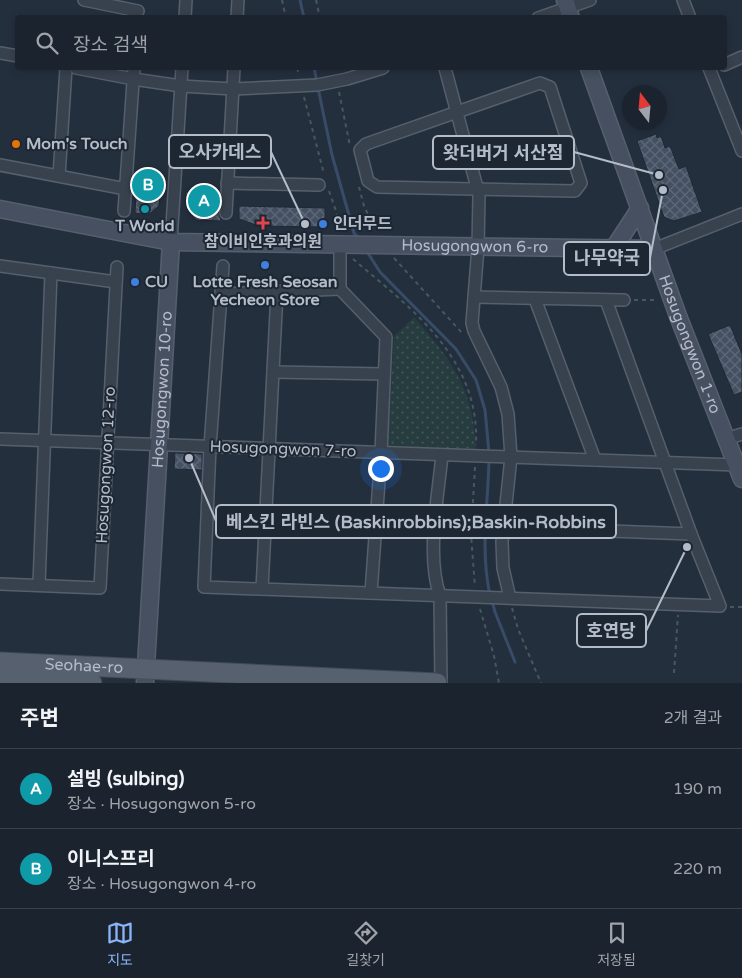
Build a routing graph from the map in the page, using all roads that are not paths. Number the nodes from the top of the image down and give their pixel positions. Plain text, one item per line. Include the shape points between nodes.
1 (84, 0) edge
2 (186, 0) edge
3 (238, 0) edge
4 (590, 0) edge
5 (683, 0) edge
6 (568, 8) edge
7 (138, 9) edge
8 (185, 15) edge
9 (237, 15) edge
10 (547, 15) edge
11 (689, 15) edge
12 (0, 53) edge
13 (15, 56) edge
14 (742, 57) edge
15 (727, 64) edge
16 (66, 70) edge
17 (99, 70) edge
18 (182, 70) edge
19 (234, 70) edge
20 (376, 70) edge
21 (446, 70) edge
22 (590, 70) edge
23 (713, 70) edge
24 (133, 73) edge
25 (181, 86) junction
26 (232, 89) junction
27 (457, 112) junction
28 (742, 151) edge
29 (0, 165) edge
30 (59, 176) junction
31 (227, 183) junction
32 (324, 184) road end
33 (126, 189) junction
34 (478, 189) junction
35 (640, 208) junction
36 (0, 209) edge
37 (124, 211) dead end
38 (226, 213) dead end
39 (742, 214) edge
40 (171, 242) junction
41 (340, 245) junction
42 (478, 247) junction
43 (614, 248) junction
44 (654, 248) junction
45 (0, 266) edge
46 (223, 266) dead end
47 (117, 267) dead end
48 (51, 273) junction
49 (116, 282) junction
50 (340, 289) junction
51 (277, 292) junction
52 (221, 294) junction
53 (474, 297) junction
54 (536, 298) junction
55 (606, 300) junction
56 (624, 300) road end
57 (273, 372) junction
58 (384, 374) junction
59 (734, 436) edge
60 (0, 439) edge
61 (45, 441) junction
62 (108, 443) junction
63 (159, 445) junction
64 (210, 447) junction
65 (269, 449) junction
66 (381, 453) junction
67 (442, 455) junction
68 (505, 457) junction
69 (596, 460) junction
70 (665, 463) junction
71 (739, 472) edge
72 (265, 520) junction
73 (375, 523) junction
74 (504, 527) junction
75 (691, 534) junction
76 (0, 584) edge
77 (39, 584) junction
78 (262, 589) junction
79 (371, 593) junction
80 (440, 596) junction
81 (510, 598) junction
82 (0, 662) edge
83 (145, 676) edge
84 (0, 678) edge
85 (92, 683) edge
86 (437, 683) edge
87 (442, 683) edge

1 - 7 street
2 - 8 street
3 - 9 street
4 - 6 street
5 - 11 street
6 - 10 street
12 - 13 street
14 - 15 street
16 - 30 street
17 - 24 street
18 - 25 street, Hosugongwon 10-ro
19 - 26 street
20 - 26 street via 316,85
21 - 27 street
22 - 35 street, Hosugongwon 1-ro
23 - 28 street
24 - 25 street
24 - 33 street
25 - 26 street
25 - 40 street, Hosugongwon 10-ro
26 - 31 street
27 - 34 street
27 - 34 street via 366,144 360,150 368,181 377,187
27 - 34 street via 540,83 550,87 582,183 575,191
29 - 30 street
30 - 33 street
31 - 32 street
31 - 38 street
33 - 37 street
34 - 42 street
35 - 43 street
35 - 44 street, Hosugongwon 1-ro
36 - 40 street
39 - 44 street
40 - 41 street
40 - 63 street, Hosugongwon 10-ro
41 - 42 street, Hosugongwon 6-ro
41 - 50 street
42 - 43 street, Hosugongwon 6-ro
42 - 53 street
43 - 44 street, Hosugongwon 6-ro
44 - 59 street, Hosugongwon 1-ro via 672,300
45 - 48 street
46 - 52 street
47 - 49 street, Hosugongwon 12-ro
48 - 49 street
48 - 61 street
49 - 62 street, Hosugongwon 12-ro
50 - 51 street
50 - 58 street via 386,337
51 - 52 street
51 - 57 street
52 - 64 street
53 - 54 street
53 - 68 street via 474,330 502,387 508,414
54 - 55 street
54 - 69 street
55 - 56 street
55 - 70 street
57 - 58 street
57 - 65 street
58 - 66 street
59 - 71 street, Hosugongwon 1-ro
60 - 61 street, Hosugongwon 7-ro
61 - 62 street, Hosugongwon 7-ro
61 - 77 street
62 - 63 street, Hosugongwon 7-ro
62 - 77 street, Hosugongwon 12-ro via 100,588
63 - 64 street, Hosugongwon 7-ro
63 - 83 street, Hosugongwon 10-ro
64 - 65 street, Hosugongwon 7-ro
64 - 78 street via 204,587
65 - 66 street, Hosugongwon 7-ro
65 - 72 street
66 - 67 street, Hosugongwon 7-ro
66 - 73 street
67 - 68 street, Hosugongwon 7-ro
67 - 80 street via 434,537 434,568
68 - 69 street
68 - 74 street
69 - 70 street
70 - 71 street
70 - 75 street
72 - 73 street
72 - 78 street
73 - 79 street
74 - 75 street
74 - 81 street via 503,568
75 - 81 street via 720,606
76 - 77 street, Hosugongwon 12-ro
78 - 79 street
79 - 80 street
80 - 81 street
80 - 87 street
82 - 83 main road, Seohae-ro
83 - 86 main road, Seohae-ro
84 - 85 main road, Seohae-ro

